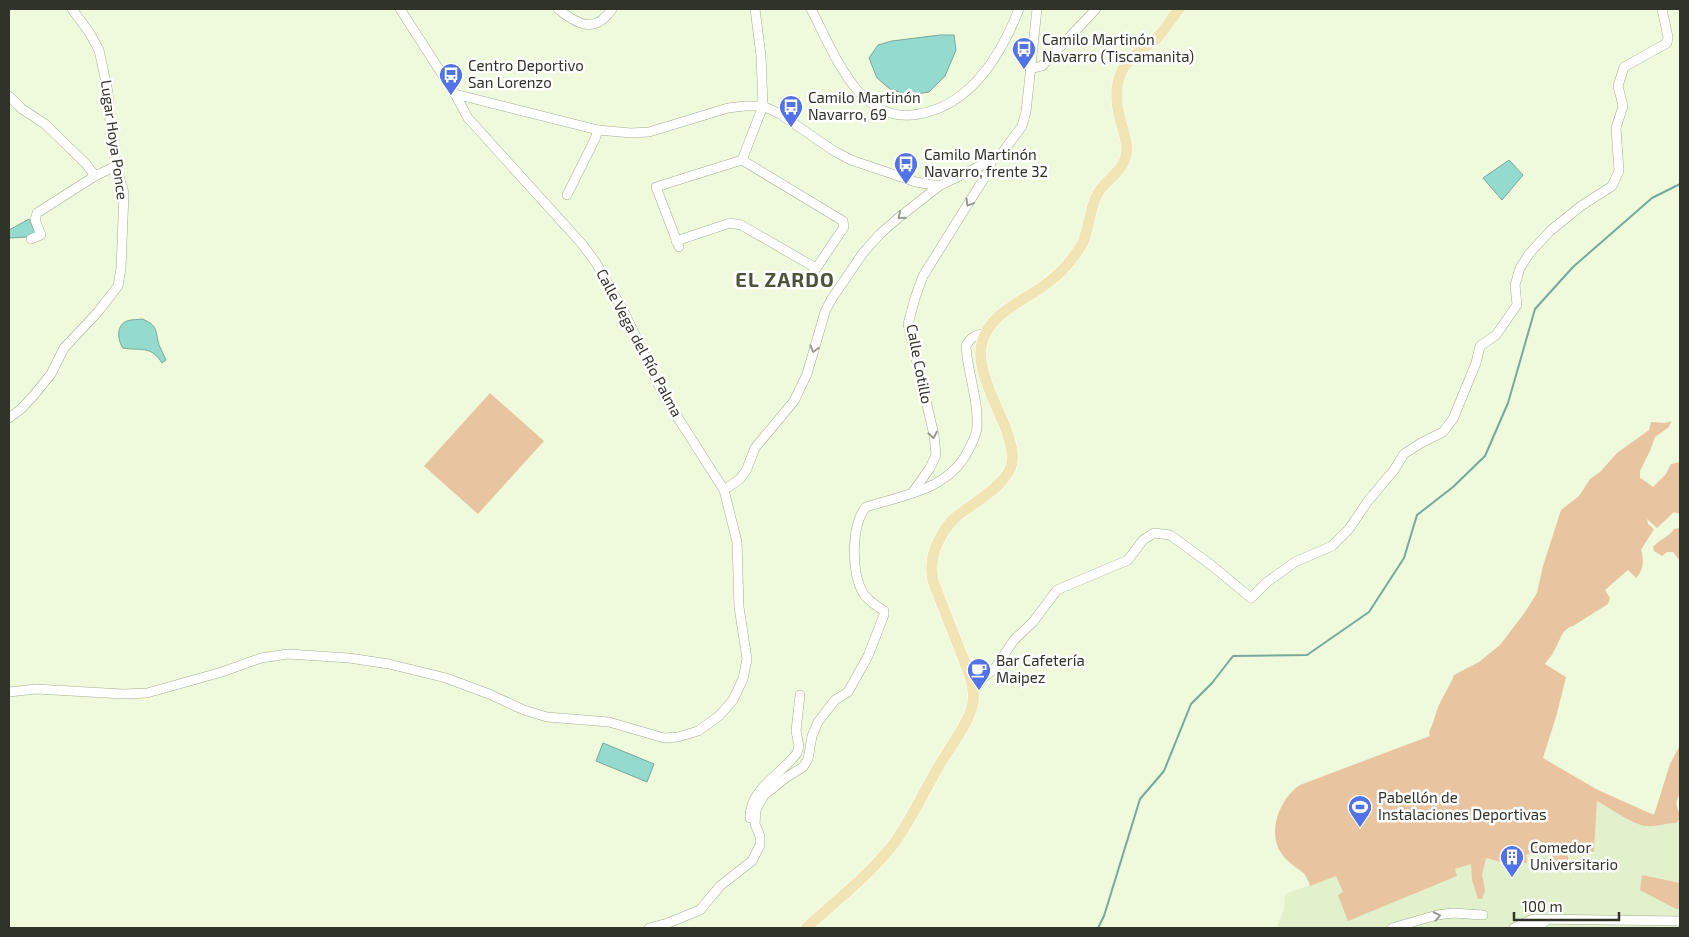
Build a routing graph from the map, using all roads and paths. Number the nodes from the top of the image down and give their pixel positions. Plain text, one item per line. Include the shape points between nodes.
1 (72, 9) edge
2 (400, 9) edge
3 (558, 9) edge
4 (612, 9) edge
5 (755, 9) edge
6 (811, 9) edge
7 (1018, 9) edge
8 (1038, 9) edge
9 (1096, 9) edge
10 (1178, 9) edge
11 (1662, 9) edge
12 (1030, 68) junction
13 (455, 94) junction
14 (9, 96) edge
15 (763, 106) junction
16 (598, 130) junction
17 (742, 160) junction
18 (992, 160) junction
19 (116, 166) junction
20 (95, 176) junction
21 (940, 186) junction
22 (567, 195) dead end
23 (31, 239) dead end
24 (984, 334) junction
25 (9, 418) edge
26 (724, 490) junction
27 (913, 492) junction
28 (974, 691) junction
29 (9, 692) edge
30 (800, 695) dead end
31 (755, 824) junction
32 (1483, 915) dead end
33 (1558, 920) junction
34 (1680, 921) edge
35 (649, 928) edge
36 (806, 928) edge
37 (1392, 928) edge
38 (1514, 928) edge
39 (1529, 928) edge

1 - 19 street, Lugar Hoya Ponce via 99,50 108,92
2 - 13 street, Calle Vega del Río Palma
3 - 4 street via 583,24 596,24
5 - 15 street
6 - 7 street via 840,65 858,91 889,114 908,116 933,112 956,101 974,84 1002,46
8 - 12 street
9 - 12 street via 1042,66
10 - 24 main road via 1156,38 1121,72 1117,92 1118,113 1127,149 1125,160 1097,194 1082,243 1069,263 1050,282 1008,309 992,322
11 - 28 street via 1667,43 1624,67 1618,86 1623,106 1616,128 1619,171 1612,186 1580,206 1528,254 1515,285 1517,305 1496,336 1480,346 1453,419 1443,432 1404,454 1349,529 1332,546 1295,562 1251,598 1170,535 1154,533 1143,540 1128,560 1057,590
12 - 18 street via 1022,126 1002,153
13 - 16 street
13 - 26 street, Calle Vega del Río Palma via 468,118 596,263 624,312 664,396
14 - 20 street via 45,124
15 - 16 street via 728,108 649,132
15 - 17 street
15 - 21 street via 851,160 916,182
16 - 22 street
17 - 17 street via 843,221 844,227 813,272 742,225 730,223 677,244 656,187
18 - 21 street
18 -> 27 street, Calle Cotillo via 988,172 923,276 908,324 936,455
19 - 20 street
19 - 25 street, Lugar Hoya Ponce via 124,192 118,286 64,348 51,374 34,395
20 - 23 street via 37,214 35,220 41,235
21 -> 26 street via 897,219 863,253 825,312 807,374 794,401 755,448 740,479
24 - 27 street via 975,334 966,346 977,426 974,440 951,474 930,488
24 - 28 main road via 981,361 1011,443 1012,462 1006,477 955,518 942,534 932,566 934,581
26 - 29 street, Calle Vega del Río Palma via 737,542 739,607 747,659 743,679 733,700 719,716 698,731 678,737 664,738 609,722 547,717 446,678 389,664 296,654 261,658 147,693 36,689
27 - 31 street via 866,507 860,514 855,536 859,586 864,596 884,611 884,615 868,656 848,692 835,700 818,722 808,759 803,767 764,795 756,810
28 - 36 main road via 967,719 908,824 871,870
30 - 31 street via 796,731 798,753 755,796 750,817
31 - 35 street via 760,845 752,861 720,886 700,910
37 -> 32 street via 1437,915
33 - 34 street
33 - 38 street via 1533,919
33 - 39 street

